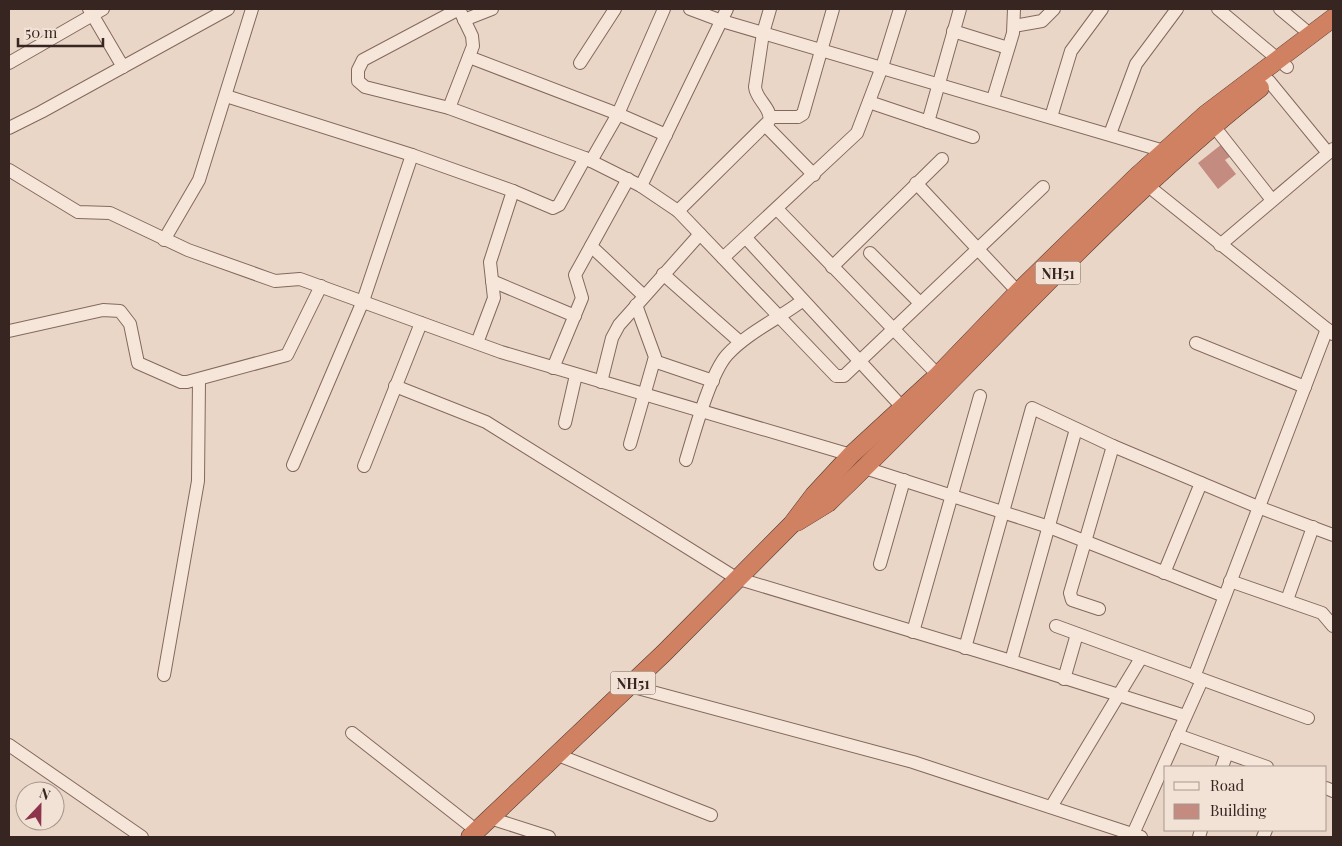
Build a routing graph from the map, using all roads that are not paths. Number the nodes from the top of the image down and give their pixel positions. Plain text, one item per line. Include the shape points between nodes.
1 (228, 9) edge
2 (252, 9) edge
3 (492, 9) edge
4 (615, 9) edge
5 (664, 9) edge
6 (690, 9) edge
7 (770, 9) edge
8 (833, 9) edge
9 (900, 9) edge
10 (960, 9) edge
11 (1014, 9) edge
12 (1054, 9) edge
13 (1102, 9) edge
14 (1178, 9) edge
15 (1218, 9) edge
16 (1280, 9) edge
17 (95, 11) edge
18 (461, 13) edge
19 (724, 15) edge
20 (1333, 18) edge
21 (1014, 26) junction
22 (953, 31) junction
23 (1333, 32) edge
24 (763, 33) junction
25 (1311, 35) junction
26 (1008, 48) junction
27 (822, 49) junction
28 (469, 57) junction
29 (9, 63) edge
30 (580, 63) dead end
31 (1282, 64) junction
32 (123, 67) junction
33 (882, 67) junction
34 (1269, 81) junction
35 (939, 84) junction
36 (226, 96) junction
37 (993, 99) junction
38 (869, 102) junction
39 (449, 108) junction
40 (618, 114) junction
41 (1051, 117) junction
42 (768, 121) junction
43 (928, 122) junction
44 (1213, 125) junction
45 (9, 128) edge
46 (1110, 134) junction
47 (666, 135) junction
48 (973, 136) dead end
49 (1164, 151) junction
50 (1330, 151) edge
51 (412, 155) junction
52 (942, 159) dead end
53 (588, 160) junction
54 (9, 170) edge
55 (814, 175) junction
56 (628, 179) junction
57 (1141, 180) junction
58 (916, 183) junction
59 (641, 186) junction
60 (1043, 187) dead end
61 (513, 191) junction
62 (1272, 200) junction
63 (777, 209) junction
64 (678, 211) junction
65 (700, 234) junction
66 (746, 238) junction
67 (164, 240) junction
68 (1220, 245) junction
69 (591, 246) junction
70 (976, 249) junction
71 (870, 253) dead end
72 (723, 258) junction
73 (832, 267) junction
74 (662, 274) junction
75 (492, 281) junction
76 (321, 286) junction
77 (1018, 292) junction
78 (640, 300) junction
79 (363, 301) junction
80 (802, 301) junction
81 (920, 303) junction
82 (575, 316) junction
83 (780, 318) junction
84 (421, 322) junction
85 (893, 330) junction
86 (9, 331) edge
87 (1331, 331) edge
88 (740, 342) junction
89 (477, 343) junction
90 (1196, 343) dead end
91 (654, 361) junction
92 (860, 361) junction
93 (553, 368) junction
94 (576, 375) junction
95 (938, 375) junction
96 (199, 380) junction
97 (714, 381) junction
98 (601, 382) junction
99 (396, 386) junction
100 (1305, 387) junction
101 (645, 395) junction
102 (980, 396) dead end
103 (902, 407) junction
104 (701, 411) junction
105 (565, 423) dead end
106 (1076, 429) junction
107 (630, 444) dead end
108 (1113, 446) junction
109 (851, 455) junction
110 (686, 460) dead end
111 (293, 465) dead end
112 (364, 466) dead end
113 (865, 468) junction
114 (904, 480) junction
115 (1201, 483) junction
116 (954, 496) junction
117 (1258, 507) junction
118 (1002, 511) junction
119 (792, 524) junction
120 (1312, 527) junction
121 (1049, 528) junction
122 (1333, 535) edge
123 (1086, 542) junction
124 (880, 564) dead end
125 (1164, 573) junction
126 (736, 578) junction
127 (1230, 581) junction
128 (1224, 596) junction
129 (1287, 600) junction
130 (1099, 609) dead end
131 (1056, 626) dead end
132 (1333, 626) edge
133 (913, 632) junction
134 (1077, 634) junction
135 (965, 648) junction
136 (1141, 658) junction
137 (1011, 661) junction
138 (164, 675) dead end
139 (1198, 678) junction
140 (1064, 680) junction
141 (630, 686) junction
142 (1120, 696) junction
143 (1185, 716) junction
144 (1308, 718) dead end
145 (352, 733) dead end
146 (1177, 735) junction
147 (9, 745) edge
148 (1227, 753) junction
149 (558, 755) junction
150 (1165, 766) edge
151 (1222, 766) edge
152 (1264, 766) edge
153 (1164, 768) edge
154 (1051, 807) junction
155 (711, 815) dead end
156 (490, 818) junction
157 (473, 834) edge
158 (1137, 836) edge
159 (142, 837) edge
160 (549, 837) edge

1 - 32 street
2 - 36 street
3 - 18 street
4 - 30 street
5 - 40 street
6 - 19 street
7 - 24 street
8 - 27 street
9 - 33 street
10 - 22 street
11 - 21 street
12 - 21 street via 1042,21
13 - 41 street via 1071,51
14 - 46 street via 1136,64
15 - 31 street
16 - 25 street
17 - 29 street
17 - 32 street
18 - 28 street via 474,41
18 - 39 street via 364,60 357,74 358,81 365,87
19 - 24 street
19 - 47 street
20 - 25 highway, NH51
21 - 26 street
22 - 26 street
22 - 35 street
23 - 31 highway, NH51
24 - 27 street
24 - 42 street via 755,91
25 - 31 highway, NH51
26 - 37 street
27 - 33 street
27 - 42 street via 803,114
28 - 39 street
28 - 40 street
31 - 34 highway, NH51
31 - 49 highway, NH51 via 1206,114
32 - 45 street
33 - 35 street
33 - 38 street
34 - 44 highway, NH51
34 - 50 street
35 - 37 street
35 - 43 street
36 - 51 street
36 - 67 street via 199,180
37 - 41 street
38 - 43 street
38 - 55 street via 857,133
39 - 53 street
40 - 47 street
40 - 53 street
41 - 46 street
42 - 55 street
42 - 64 street
43 - 48 street
44 - 57 highway, NH51
44 - 62 street
46 - 49 street
47 - 59 street
49 - 57 highway, NH51
50 - 62 street
51 - 61 street
51 - 79 street
52 - 58 street
53 - 56 street
53 - 61 street via 556,208 549,208
54 - 67 street via 78,212 110,212
55 - 63 street
56 - 59 street
56 - 69 street
57 - 68 street
57 - 77 highway, NH51
57 - 113 highway, NH51
58 - 70 street
58 - 73 street
59 - 64 street
60 - 70 street
61 - 75 street via 490,262
62 - 68 street
63 - 66 street
63 - 73 street
64 - 65 street
65 - 72 street
65 - 74 street
66 - 72 street
66 - 80 street
67 - 76 street via 275,281 296,278
68 - 87 street
69 - 78 street
69 - 82 street via 575,275 583,295
70 - 77 street
70 - 81 street
71 - 81 street
72 - 83 street
73 - 85 street
74 - 78 street
74 - 88 street
75 - 82 street
75 - 89 street via 494,298
76 - 79 street
76 - 96 street via 287,354
77 - 95 highway, NH51
78 - 91 street via 655,353
78 - 98 street via 615,331
79 - 84 street
79 - 111 street
80 - 83 street
80 - 92 street
81 - 85 street
82 - 93 street
83 - 88 street
83 - 92 street via 836,376 844,376
84 - 89 street
84 - 99 street
85 - 92 street
85 - 95 street
86 - 96 street via 111,309 120,311 130,324 138,363 181,382
87 - 100 street
88 - 97 street via 724,358
89 - 93 street
90 - 100 street
91 - 97 street
91 - 101 street
92 - 103 street
93 - 94 street
94 - 98 street
94 - 105 street
95 - 103 highway, NH51
96 - 138 street via 198,481
97 - 104 street
98 - 101 street
99 - 112 street
99 - 126 street via 486,422
100 - 117 street
101 - 104 street
101 - 107 street
102 - 116 street
103 - 109 highway, NH51
104 - 109 street
104 - 110 street
106 - 108 street
106 - 118 street via 1030,408
106 - 121 street
108 - 115 street
108 - 123 street
109 - 119 highway, NH51
113 - 114 street
113 - 119 highway, NH51 via 821,509
114 - 116 street
114 - 124 street
115 - 117 street
115 - 125 street
116 - 118 street
116 - 133 street
117 - 120 street
117 - 127 street
118 - 121 street
118 - 135 street
119 - 126 highway, NH51
120 - 122 street
120 - 129 street
121 - 123 street
121 - 137 street
123 - 125 street
123 - 130 street via 1070,598
125 - 128 street
126 - 133 street
126 - 141 highway, NH51
127 - 128 street
127 - 129 street
128 - 139 street
129 - 132 street via 1322,612
131 - 134 street
133 - 135 street
134 - 136 street
134 - 140 street
135 - 137 street
136 - 139 street
136 - 142 street
137 - 140 street
139 - 143 street
139 - 144 street
140 - 142 street
141 - 149 highway, NH51
141 - 154 street via 896,757
142 - 143 street
142 - 154 street
143 - 146 street
145 - 157 street
146 - 148 street
146 - 150 street
147 - 159 street
148 - 151 street
148 - 152 street
149 - 155 street
149 - 156 highway, NH51
153 - 158 street
154 - 158 street
156 - 157 highway, NH51
156 - 160 street

